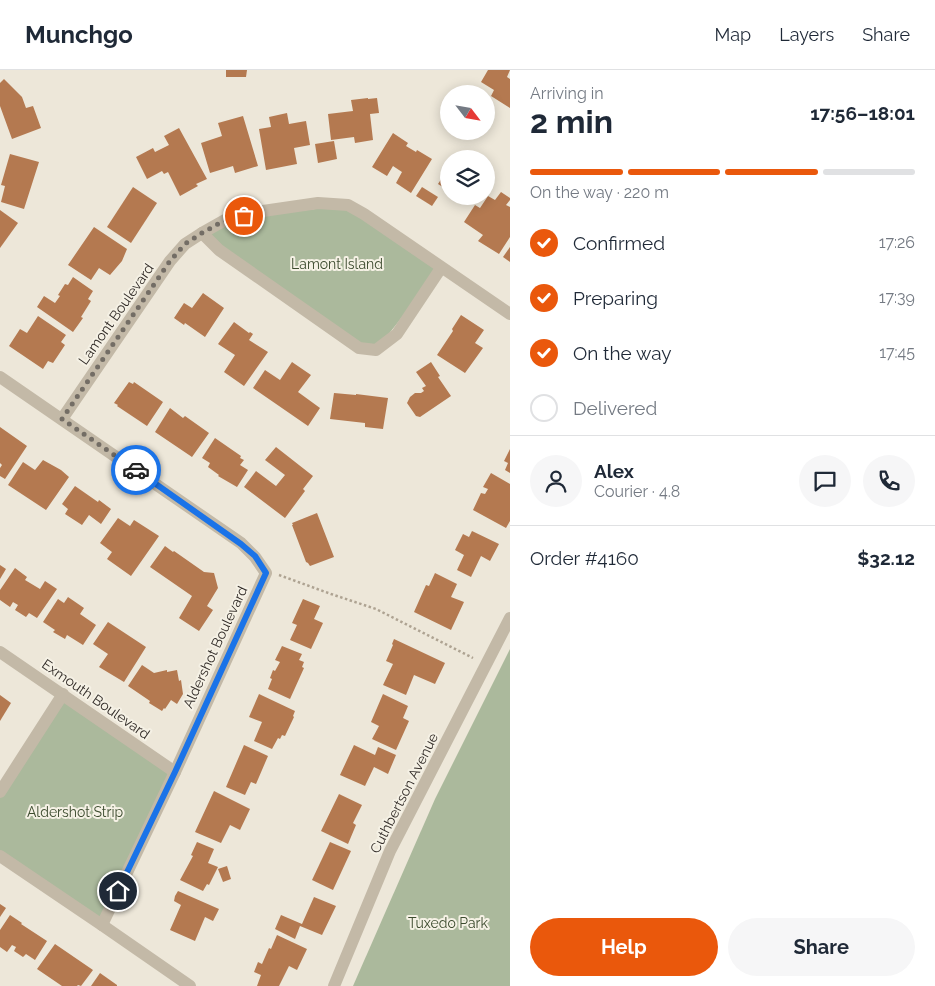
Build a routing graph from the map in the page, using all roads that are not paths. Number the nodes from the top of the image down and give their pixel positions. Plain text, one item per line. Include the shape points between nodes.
1 (202, 233) junction
2 (441, 268) junction
3 (510, 314) edge
4 (0, 377) edge
5 (62, 419) junction
6 (510, 618) edge
7 (0, 652) edge
8 (63, 694) junction
9 (175, 772) junction
10 (0, 792) edge
11 (0, 856) edge
12 (102, 925) junction
13 (190, 986) edge
14 (334, 986) edge

1 - 2 street, Lamont Boulevard via 225,220 263,211 318,202 348,205
1 - 2 street via 219,250 359,348 376,350 397,334
1 - 5 street, Lamont Boulevard via 185,244 170,261
2 - 3 street, Lamont Boulevard
4 - 5 street
5 - 9 street, Aldershot Boulevard via 241,544 255,556 266,573
6 - 14 street, Cuthbertson Avenue via 390,851
7 - 8 street, Exmouth Boulevard
8 - 9 street, Exmouth Boulevard
8 - 10 street
9 - 12 street, Aldershot Boulevard
11 - 12 street
12 - 13 street

